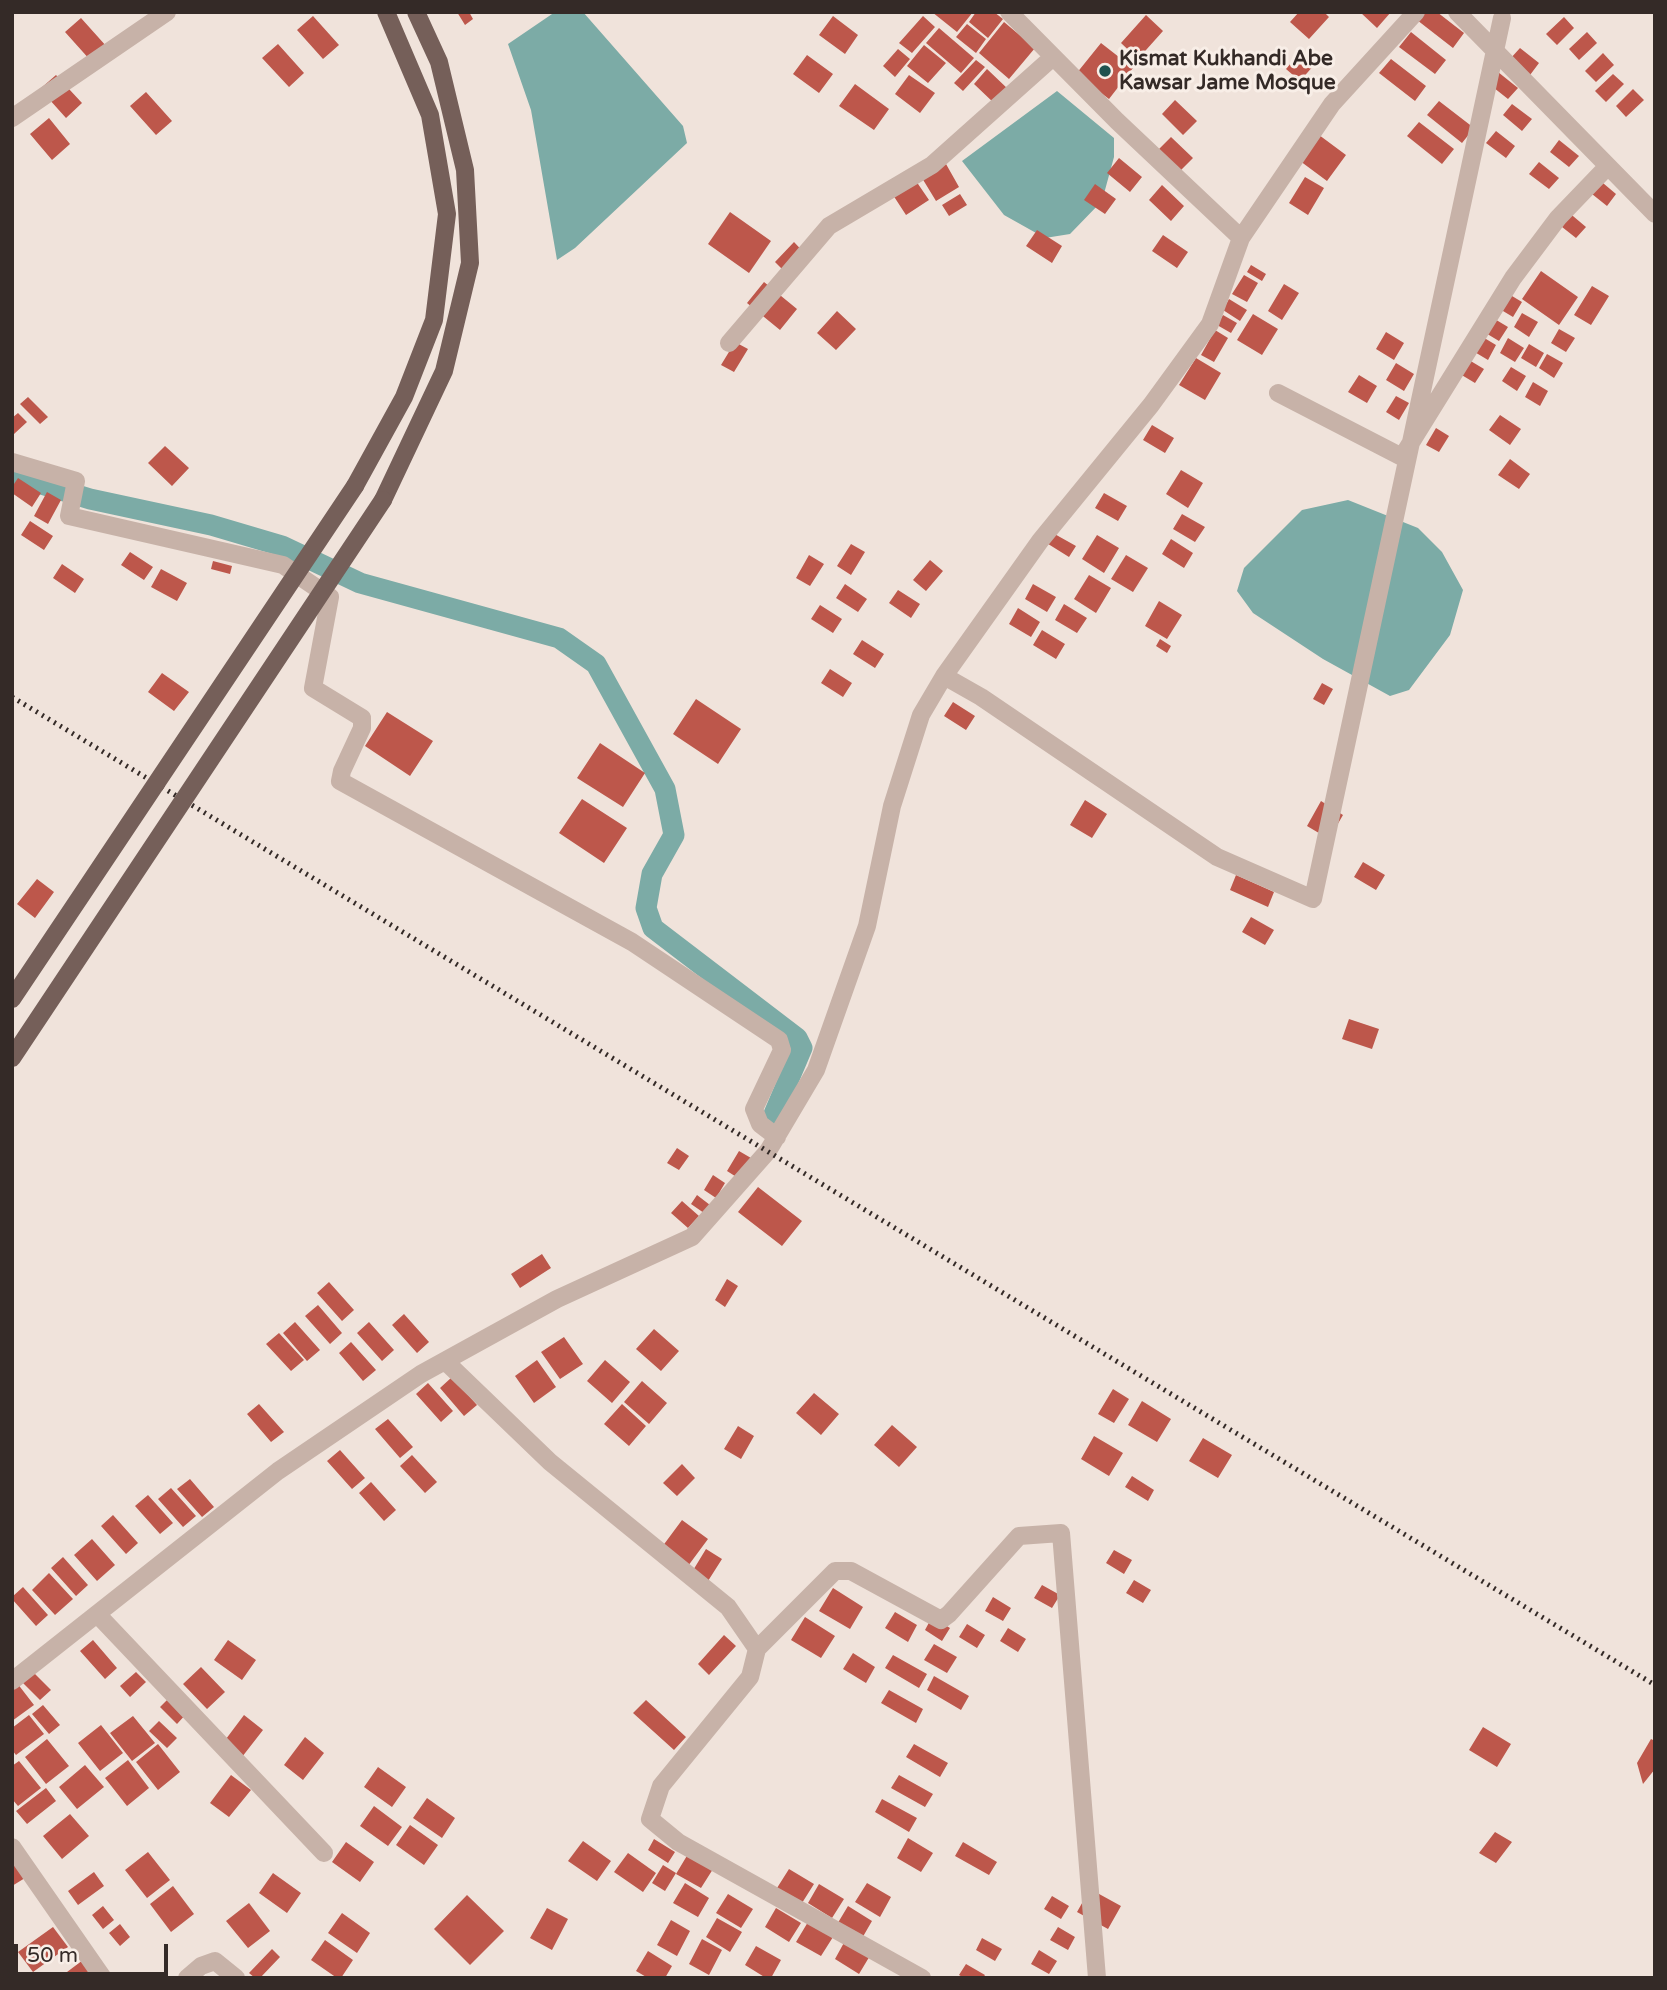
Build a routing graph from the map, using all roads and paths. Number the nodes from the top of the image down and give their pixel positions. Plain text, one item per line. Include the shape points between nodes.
1 (167, 12) edge
2 (386, 12) edge
3 (416, 12) edge
4 (1009, 12) edge
5 (1416, 12) edge
6 (1457, 12) edge
7 (1502, 18) dead end
8 (1053, 57) junction
9 (12, 118) edge
10 (1607, 167) junction
11 (1655, 214) edge
12 (1241, 238) junction
13 (729, 344) dead end
14 (1278, 393) dead end
15 (12, 461) edge
16 (944, 676) junction
17 (12, 999) edge
18 (12, 1058) edge
19 (777, 1137) junction
20 (445, 1361) junction
21 (97, 1614) junction
22 (757, 1649) junction
23 (12, 1681) edge
24 (12, 1847) edge
25 (324, 1853) dead end
26 (103, 1978) edge
27 (187, 1978) edge
28 (236, 1978) edge
29 (922, 1978) edge
30 (1097, 1978) edge

1 - 9 street
2 - 17 main road, bridge via 430,115 447,214 434,320 404,397 355,486
3 - 18 main road, bridge via 439,62 466,170 470,263 444,371 383,500
4 - 8 street
5 - 12 street via 1332,104
6 - 10 street
7 - 16 street via 1313,898 1217,857
8 - 12 street
8 - 13 street via 932,165 829,226
10 - 11 street
10 - 14 street via 1558,218 1513,278 1402,457
12 - 16 street via 1210,324 1151,405 1040,541
15 - 19 street via 76,481 69,516 283,565 330,597 313,688 362,718 340,781 632,942 779,1040 782,1050 754,1109 760,1124
16 - 19 street via 921,715 892,806 867,926 816,1070
19 - 20 street via 692,1237 557,1299
20 - 21 street via 278,1471
20 - 22 street via 550,1462 728,1607
21 - 23 street
21 - 25 street
22 - 29 street via 750,1677 661,1786 650,1819 678,1842
22 - 30 street via 835,1571 851,1571 941,1620 1018,1536 1060,1533
24 - 26 street
27 - 28 street via 215,1961

